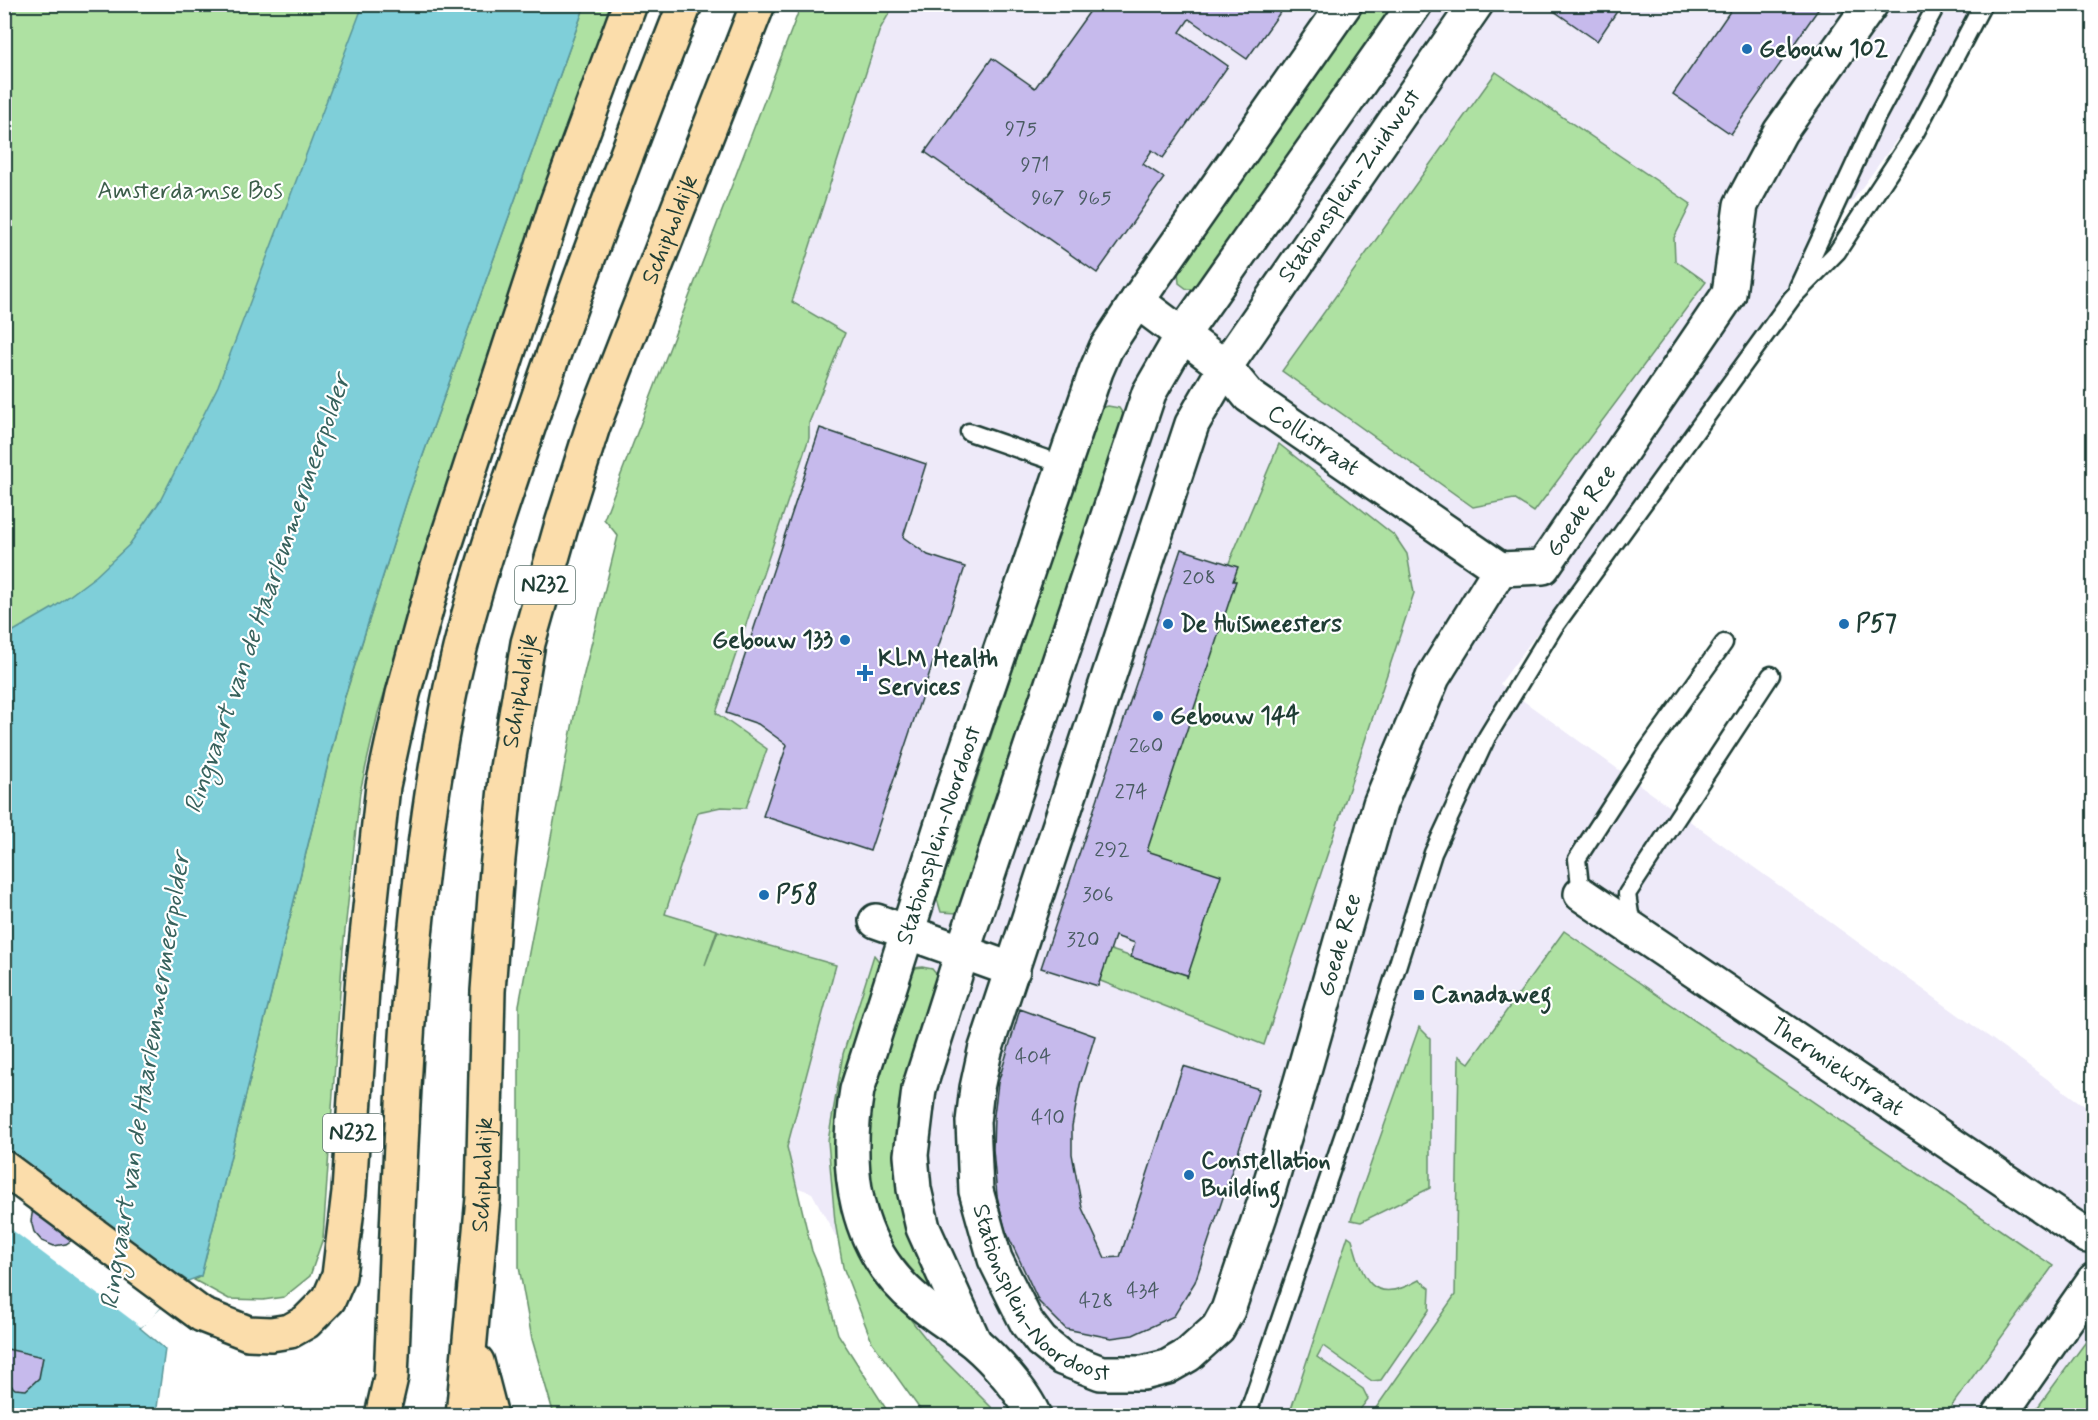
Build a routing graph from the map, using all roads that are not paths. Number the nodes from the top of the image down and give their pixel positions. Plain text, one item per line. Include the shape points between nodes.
1 (630, 4) edge
2 (685, 4) edge
3 (758, 4) edge
4 (1345, 4) edge
5 (1415, 4) edge
6 (1476, 4) edge
7 (1871, 4) edge
8 (1937, 4) edge
9 (1983, 4) edge
10 (1792, 298) junction
11 (1137, 301) junction
12 (1183, 334) junction
13 (1226, 367) junction
14 (969, 432) dead end
15 (1064, 465) junction
16 (1500, 569) junction
17 (1724, 642) dead end
18 (1772, 675) dead end
19 (1581, 894) joint
20 (876, 921) dead end
21 (1632, 929) junction
22 (908, 933) junction
23 (962, 952) junction
24 (1013, 970) junction
25 (1301, 1081) joint
26 (4, 1168) edge
27 (2090, 1235) edge
28 (2094, 1279) edge
29 (471, 1336) junction
30 (975, 1343) junction
31 (391, 1377) junction
32 (1031, 1409) edge
33 (382, 1416) edge
34 (396, 1416) edge
35 (464, 1416) edge
36 (491, 1416) edge
37 (1059, 1416) edge
38 (1247, 1416) edge
39 (1999, 1416) edge

1 - 26 main road, N232 via 556,205 436,573 403,694 383,786 371,885 349,1192 339,1276 329,1299 318,1313 290,1331 271,1334 248,1333 202,1315
2 - 31 main road, N232 via 547,369 501,507 447,707 419,875 403,1103
3 - 29 main road, Schipholdijk / N232 via 593,426 528,643 507,768 497,869 488,991 483,1198
4 - 11 street
5 - 12 street
6 - 13 street, Stationsplein-Zuidwest
7 - 16 street, Goede Ree via 1780,132 1741,205 1729,294 1543,567
8 - 10 lane via 1875,120
9 - 10 lane via 1914,135 1837,252
10 - 38 lane via 1554,627 1487,737 1433,853 1349,1119
11 - 12 street, Collistraat
11 - 15 street, Stationsplein-Noordoost via 1106,348
12 - 13 street, Collistraat
12 - 23 street, Stationsplein-Noordoost via 1149,393
13 - 16 street, Collistraat via 1249,396
13 - 24 street, Stationsplein-Noordoost via 1192,424
14 - 15 lane
15 - 22 street, Stationsplein-Noordoost
16 - 25 street, Goede Ree via 1433,676 1380,804
17 - 19 lane via 1647,749 1577,859
18 - 21 lane via 1627,894
19 - 21 street, Thermiekstraat
20 - 22 street
21 - 27 street, Thermiekstraat
22 - 23 street
22 - 30 street, Stationsplein-Noordoost via 857,1090 851,1166 858,1206 870,1240 891,1273 917,1301
23 - 24 street
23 - 30 street, Stationsplein-Noordoost via 919,1089 911,1155 923,1228
24 - 25 street, Stationsplein-Noordoost via 985,1051 977,1088 973,1157 976,1191 995,1259 1027,1323 1062,1358 1083,1368 1119,1374 1167,1367 1205,1342 1218,1328 1228,1310 1265,1202
27 - 28 street
28 - 39 street
29 - 35 main road, Schipholdijk / N232
29 - 36 main road, N232
30 - 32 street, Stationsplein-Noordoost
31 - 33 main road, N232
31 - 34 main road, N232
32 - 37 street, Stationsplein-Noordoost

